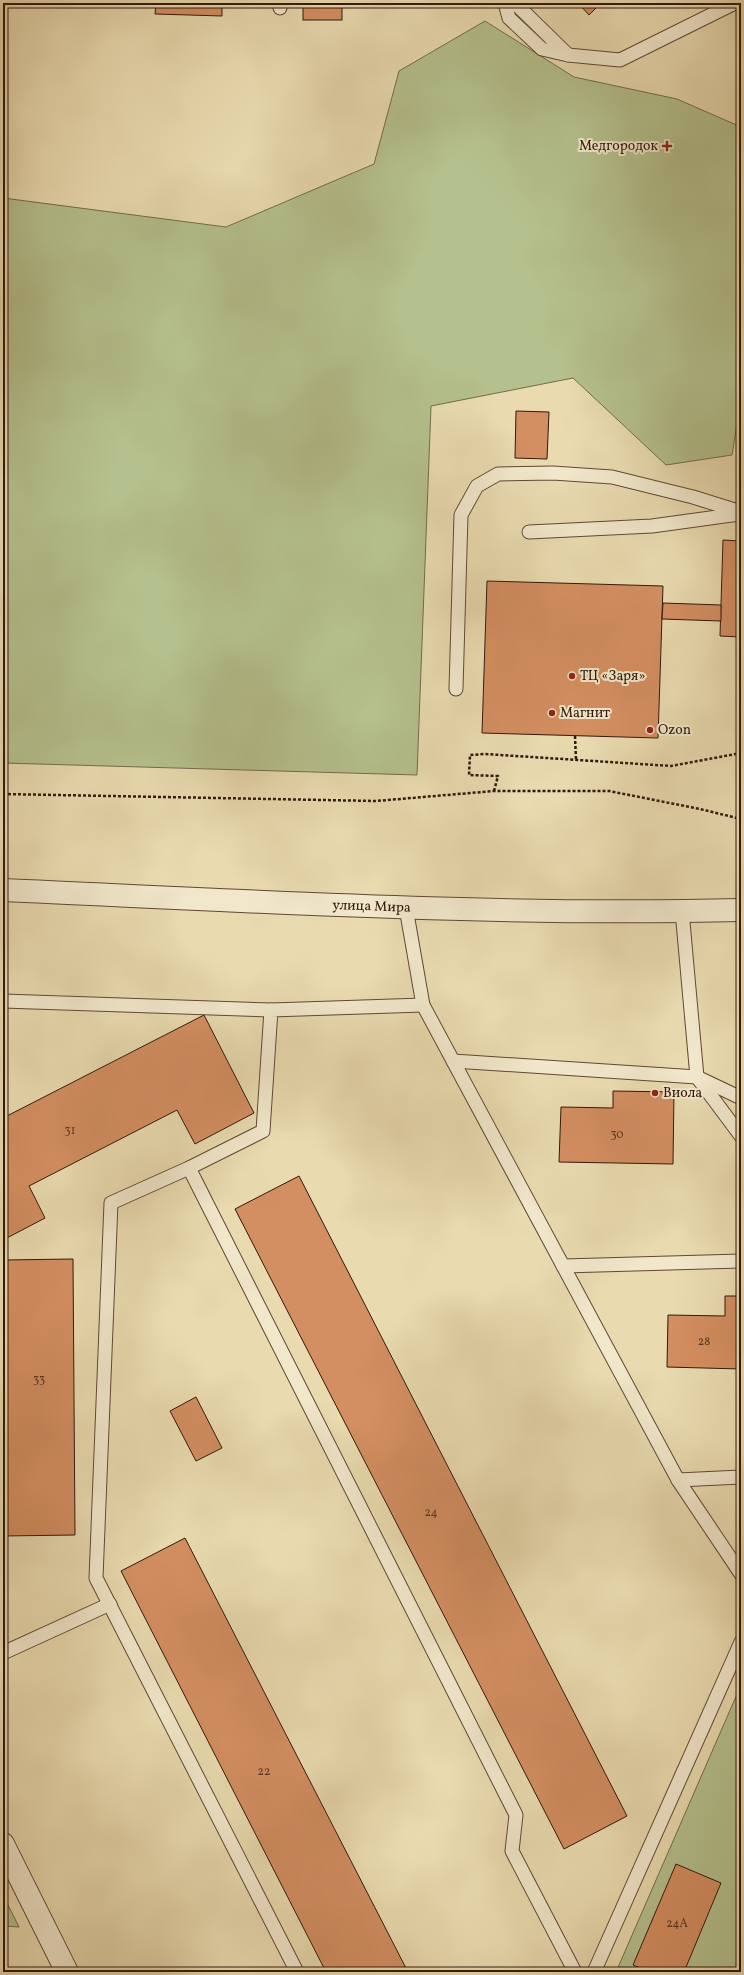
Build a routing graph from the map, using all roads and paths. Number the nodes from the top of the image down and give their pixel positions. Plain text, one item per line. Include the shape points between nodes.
1 (505, 3) edge
2 (515, 3) edge
3 (735, 3) edge
4 (568, 55) junction
5 (741, 513) edge
6 (529, 532) dead end
7 (456, 689) dead end
8 (575, 736) dead end
9 (741, 753) edge
10 (576, 760) junction
11 (494, 791) junction
12 (3, 794) edge
13 (741, 819) edge
14 (3, 890) edge
15 (406, 908) junction
16 (741, 910) edge
17 (682, 911) junction
18 (3, 1001) edge
19 (423, 1005) junction
20 (272, 1010) junction
21 (453, 1061) junction
22 (697, 1077) junction
23 (741, 1098) edge
24 (741, 1136) edge
25 (188, 1168) junction
26 (741, 1261) edge
27 (563, 1266) junction
28 (741, 1477) edge
29 (678, 1480) junction
30 (741, 1574) edge
31 (110, 1604) junction
32 (741, 1642) edge
33 (3, 1654) edge
34 (3, 1844) edge
35 (67, 1972) edge
36 (297, 1972) edge
37 (575, 1972) edge
38 (594, 1972) edge

1 - 4 lane via 509,18 542,50
2 - 4 lane
3 - 4 lane via 620,60
5 - 6 lane via 652,526
5 - 7 lane via 693,496 612,477 553,472 498,474 477,486 461,515
8 - 10 path
9 - 10 path via 671,766
10 - 11 path via 470,755 469,775 498,776
11 - 12 path via 376,801
11 - 13 path via 609,791
14 - 15 street, улица Мира
15 - 17 street, улица Мира
15 - 19 lane
16 - 17 street, улица Мира
17 - 22 lane
18 - 20 lane
19 - 20 lane
19 - 21 lane
20 - 25 lane via 263,1131
21 - 22 lane
21 - 27 lane
22 - 23 lane
22 - 24 lane
25 - 31 lane via 111,1203 96,1578
25 - 37 lane via 516,1815 512,1851
26 - 27 lane
27 - 29 lane
28 - 29 lane
29 - 30 lane
31 - 33 lane
31 - 36 lane
32 - 38 lane
34 - 35 street

